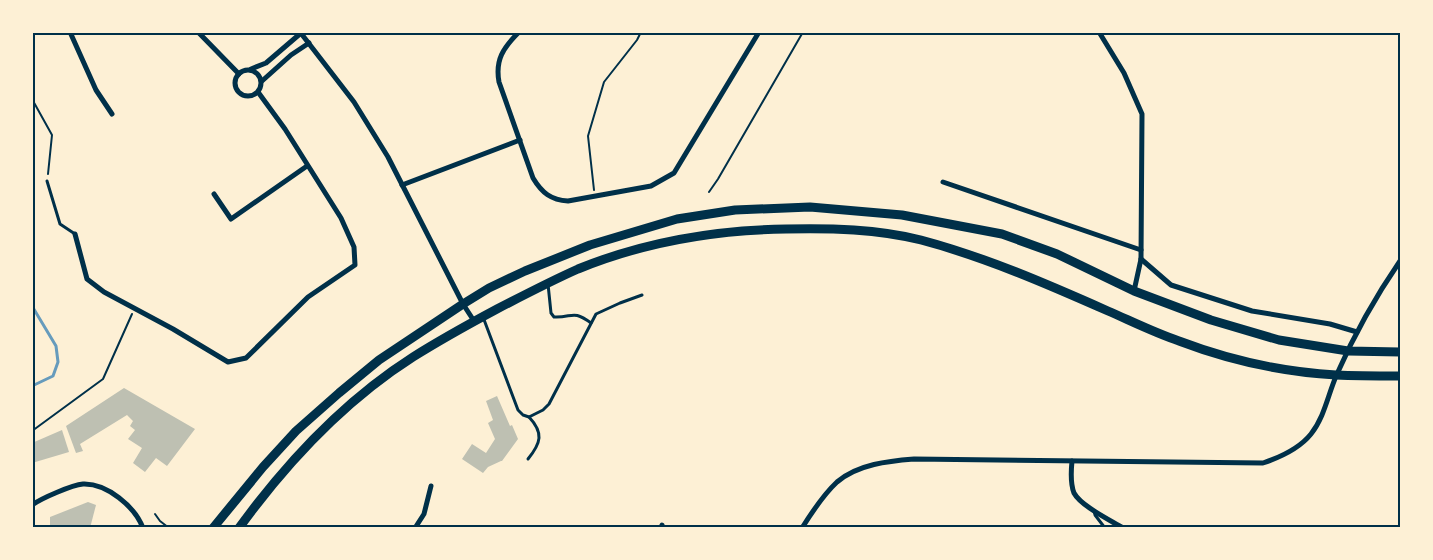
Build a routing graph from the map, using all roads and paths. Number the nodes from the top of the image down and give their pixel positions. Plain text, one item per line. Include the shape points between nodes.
1 (70, 32) edge
2 (198, 32) edge
3 (519, 32) edge
4 (640, 32) edge
5 (759, 32) edge
6 (803, 32) edge
7 (1099, 32) edge
8 (301, 33) edge
9 (309, 43) junction
10 (251, 70) junction
11 (239, 74) junction
12 (262, 81) junction
13 (258, 92) junction
14 (32, 99) edge
15 (112, 114) dead end
16 (520, 140) junction
17 (307, 166) junction
18 (47, 181) joint
19 (943, 182) dead end
20 (402, 185) junction
21 (709, 192) dead end
22 (214, 194) dead end
23 (595, 197) junction
24 (75, 234) joint
25 (1141, 250) junction
26 (1141, 259) junction
27 (1400, 261) edge
28 (548, 283) junction
29 (1134, 291) junction
30 (642, 296) dead end
31 (463, 304) junction
32 (134, 310) junction
33 (478, 319) junction
34 (591, 323) junction
35 (1357, 332) junction
36 (1348, 352) junction
37 (1400, 352) edge
38 (1336, 375) junction
39 (1400, 376) edge
40 (529, 417) junction
41 (32, 431) edge
42 (528, 459) dead end
43 (1072, 461) junction
44 (431, 486) dead end
45 (32, 505) edge
46 (1094, 510) junction
47 (155, 514) dead end
48 (143, 528) edge
49 (169, 528) edge
50 (186, 528) edge
51 (192, 528) edge
52 (213, 528) edge
53 (239, 528) edge
54 (415, 528) edge
55 (802, 528) edge
56 (1106, 528) edge
57 (1123, 528) edge

1 - 15 street via 96,90
2 - 11 street
3 - 16 street via 502,51 497,74
4 - 23 path via 604,82 588,136
5 - 23 street via 674,173 651,186
6 - 21 path
7 - 25 street via 1124,73 1142,114
8 - 9 street
8 - 10 street via 266,63
9 - 12 street
9 - 20 street via 354,102
10 - 11 street
10 - 12 street
11 - 13 street via 235,81 239,92 251,96
12 - 13 street
13 - 17 street
14 - 18 path via 52,135
16 - 20 street
16 - 23 street via 533,178 547,196 558,201
17 - 22 street via 231,219
17 - 32 street via 340,218 354,247 355,265 308,297 246,358 228,362
18 - 24 lane via 60,224
19 - 25 street
20 - 31 street
24 - 32 street via 87,279
25 - 26 street
26 - 29 street
26 - 35 street via 1171,285 1252,311 1330,324
27 - 35 street
28 - 33 main road
28 - 34 lane via 554,317 572,314
28 - 38 main road via 608,258 675,240 760,229 861,231 921,240 1011,270 1178,341 1217,354 1270,367
29 - 31 main road via 1057,254 1002,234 902,215 810,207 734,210 677,219 562,256
29 - 36 main road via 1210,320 1279,340
30 - 34 lane via 596,314
31 - 33 street
31 - 52 main road via 379,360 332,399 263,467
32 - 41 path via 103,379
33 - 40 lane via 518,410
33 - 53 main road via 412,358 351,404 275,479
34 - 40 lane via 549,404
35 - 36 street
36 - 37 main road
36 - 38 street
38 - 39 main road
38 - 43 street via 1322,418 1312,433 1302,443 1263,463
40 - 42 lane via 540,438
43 - 46 street via 1075,494
43 - 55 street via 914,459 861,468 838,481
44 - 54 street via 424,514
45 - 48 street via 78,485 90,485 108,491 130,507 138,514
46 - 56 lane via 1094,515
46 - 57 street
47 - 49 path
50 - 51 path

